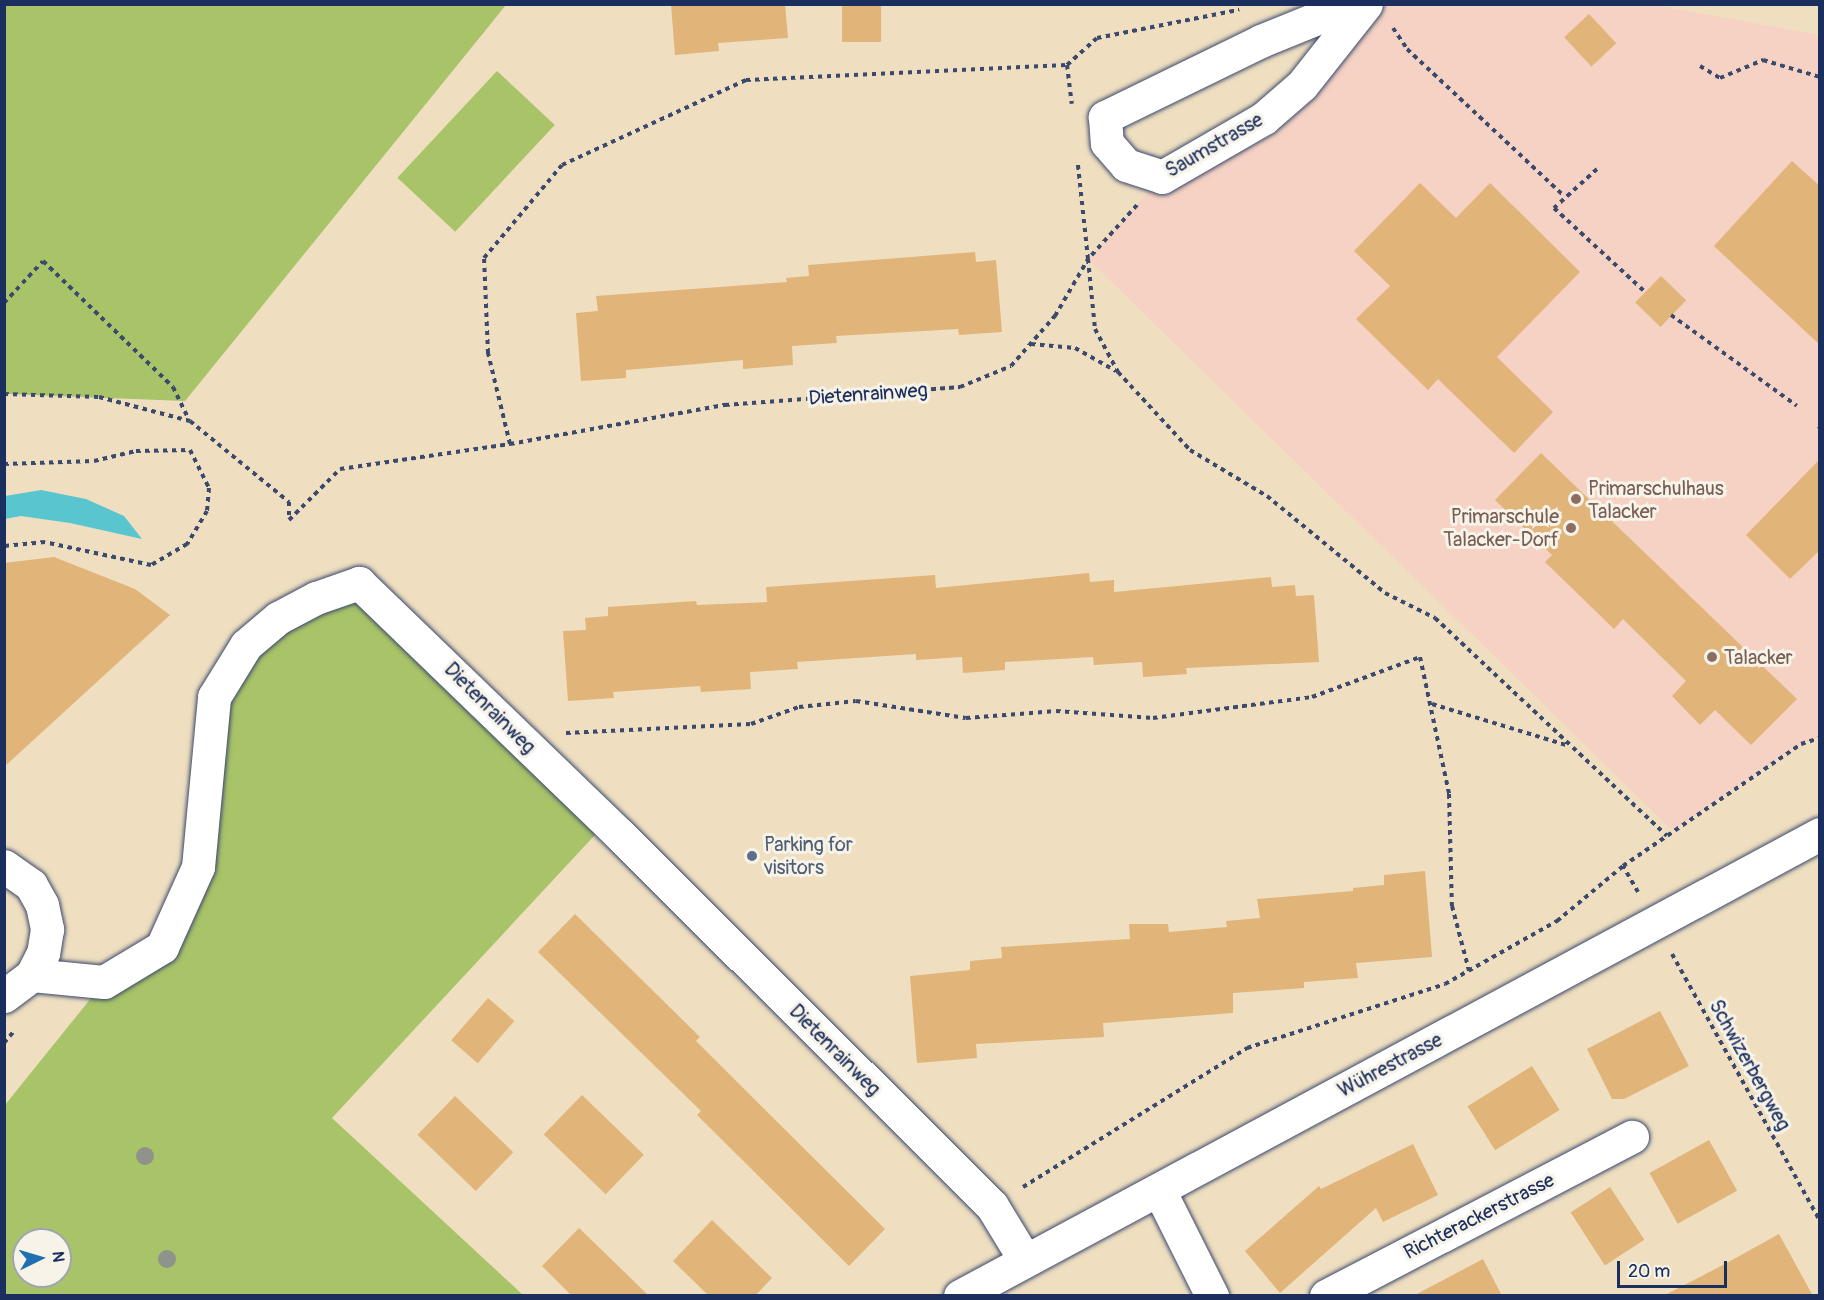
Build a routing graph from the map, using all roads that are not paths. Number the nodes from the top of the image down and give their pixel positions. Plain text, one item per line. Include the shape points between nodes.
1 (1352, 4) edge
2 (1378, 13) edge
3 (1820, 834) edge
4 (4, 866) edge
5 (32, 975) junction
6 (4, 996) edge
7 (1632, 1137) dead end
8 (1159, 1190) junction
9 (1025, 1260) junction
10 (960, 1296) edge
11 (1212, 1296) edge
12 (1326, 1296) edge

1 - 2 street, Saumstrasse via 1261,41 1105,117 1107,143 1126,165 1162,177 1264,118
3 - 8 street, Wührestrasse
4 - 5 street via 30,885 42,906 47,929
5 - 6 street
5 - 9 street, Dietenrainweg via 104,982 162,947 198,867 214,697 246,645 278,618 316,597 359,583 992,1206
7 - 12 street, Richterackerstrasse
8 - 9 street, Wührestrasse
8 - 11 street
9 - 10 street, Wührestrasse

